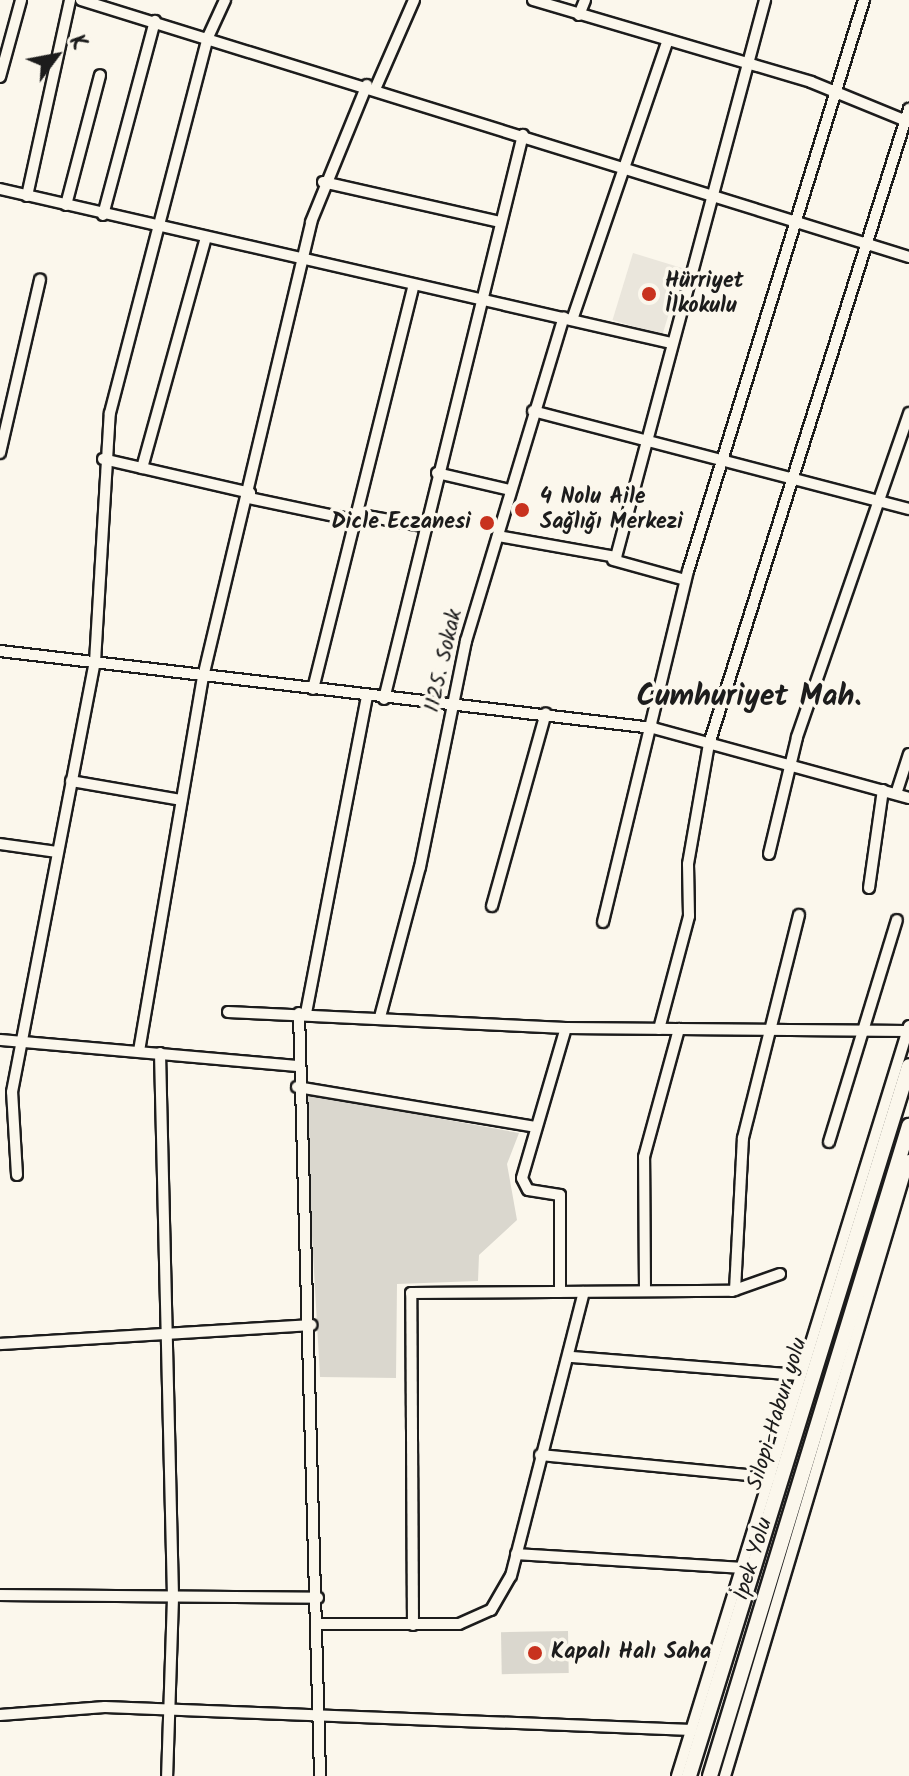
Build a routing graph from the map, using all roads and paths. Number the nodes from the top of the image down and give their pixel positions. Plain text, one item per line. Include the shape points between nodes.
1 (21, 0) edge
2 (70, 0) edge
3 (81, 0) edge
4 (225, 0) edge
5 (414, 0) edge
6 (533, 0) edge
7 (585, 0) edge
8 (765, 0) edge
9 (864, 0) edge
10 (122, 6) edge
11 (579, 15) junction
12 (155, 21) junction
13 (208, 37) junction
14 (668, 40) junction
15 (747, 63) junction
16 (100, 75) dead end
17 (0, 77) edge
18 (372, 86) junction
19 (836, 97) junction
20 (909, 109) edge
21 (907, 122) edge
22 (523, 135) junction
23 (625, 169) junction
24 (323, 182) junction
25 (0, 189) edge
26 (710, 195) junction
27 (27, 196) junction
28 (66, 205) junction
29 (103, 215) junction
30 (795, 219) junction
31 (501, 222) junction
32 (156, 227) junction
33 (205, 241) junction
34 (865, 245) junction
35 (909, 257) edge
36 (306, 264) junction
37 (40, 280) dead end
38 (414, 285) junction
39 (483, 298) junction
40 (568, 318) junction
41 (671, 343) junction
42 (533, 411) junction
43 (909, 413) edge
44 (648, 439) junction
45 (0, 453) edge
46 (103, 459) junction
47 (727, 460) junction
48 (142, 468) junction
49 (437, 473) junction
50 (789, 478) junction
51 (510, 490) junction
52 (249, 495) junction
53 (878, 500) junction
54 (909, 509) edge
55 (354, 517) junction
56 (423, 526) junction
57 (498, 536) junction
58 (613, 560) junction
59 (685, 580) junction
60 (0, 651) edge
61 (95, 662) junction
62 (203, 677) junction
63 (313, 689) junction
64 (367, 696) junction
65 (384, 699) junction
66 (454, 706) junction
67 (546, 713) junction
68 (646, 727) junction
69 (709, 744) junction
70 (909, 754) edge
71 (789, 764) junction
72 (71, 781) junction
73 (883, 790) junction
74 (896, 794) junction
75 (909, 798) edge
76 (181, 800) junction
77 (0, 844) edge
78 (57, 852) junction
79 (769, 854) dead end
80 (869, 888) dead end
81 (492, 906) dead end
82 (799, 915) dead end
83 (897, 920) dead end
84 (603, 922) dead end
85 (228, 1012) dead end
86 (302, 1013) junction
87 (380, 1017) junction
88 (566, 1028) junction
89 (770, 1028) junction
90 (659, 1029) junction
91 (679, 1029) junction
92 (908, 1029) edge
93 (864, 1030) junction
94 (0, 1040) edge
95 (19, 1041) junction
96 (139, 1051) junction
97 (160, 1053) junction
98 (298, 1066) junction
99 (909, 1066) edge
100 (297, 1087) junction
101 (909, 1126) edge
102 (535, 1127) junction
103 (829, 1142) dead end
104 (909, 1160) edge
105 (17, 1175) dead end
106 (780, 1274) dead end
107 (645, 1290) junction
108 (735, 1290) junction
109 (560, 1292) junction
110 (584, 1292) junction
111 (311, 1325) junction
112 (164, 1333) junction
113 (0, 1344) edge
114 (571, 1357) junction
115 (800, 1375) junction
116 (540, 1455) junction
117 (770, 1477) junction
118 (516, 1554) junction
119 (743, 1568) junction
120 (0, 1595) edge
121 (173, 1598) junction
122 (318, 1598) junction
123 (319, 1624) junction
124 (413, 1625) junction
125 (172, 1709) junction
126 (323, 1714) junction
127 (0, 1715) edge
128 (692, 1730) junction
129 (167, 1776) edge
130 (320, 1776) edge
131 (677, 1776) edge
132 (689, 1776) edge
133 (710, 1776) edge
134 (725, 1776) edge

1 - 17 street
2 - 27 street
3 - 10 street
4 - 13 street
5 - 18 street
6 - 11 street
7 - 11 street
8 - 15 street
9 - 19 street
10 - 12 street
11 - 14 street
12 - 13 street
12 - 29 street
13 - 18 street
13 - 32 street
14 - 15 street
14 - 23 street, 1125. Sokak
15 - 19 street
15 - 26 street
16 - 28 street
18 - 22 street
18 - 24 street
19 - 21 street
19 - 30 street
20 - 21 street
21 - 34 street
22 - 23 street
22 - 31 street
23 - 26 street
23 - 40 street, 1125. Sokak
24 - 31 street
24 - 36 street
25 - 27 street
26 - 30 street
26 - 41 street
27 - 28 street
28 - 29 street
29 - 32 street
30 - 34 street
30 - 47 street
31 - 39 street
32 - 33 street
32 - 46 street
33 - 36 street
33 - 48 street
34 - 35 street
34 - 50 street
36 - 38 street
36 - 52 street
37 - 45 street
38 - 39 street
38 - 55 street
39 - 40 street
39 - 49 street
40 - 41 street
40 - 42 street, 1125. Sokak
41 - 44 street
42 - 44 street
42 - 51 street, 1125. Sokak
43 - 53 street
44 - 47 street
44 - 58 street
46 - 48 street
46 - 61 street
47 - 50 street
47 - 59 street
48 - 52 street
49 - 51 street
49 - 56 street
50 - 53 street
50 - 69 street
51 - 57 street, 1125. Sokak
52 - 55 street
52 - 62 street
53 - 54 street
53 - 71 street
55 - 56 street
55 - 63 street
56 - 65 street
57 - 58 street
57 - 66 street, 1125. Sokak
58 - 59 street
59 - 68 street
60 - 61 street
61 - 62 street
61 - 72 street
62 - 63 street
62 - 76 street
63 - 64 street
64 - 65 street
64 - 86 street
65 - 66 street
66 - 67 street
66 - 87 street, 1125. Sokak
67 - 68 street
67 - 81 street
68 - 69 street
68 - 84 street
69 - 71 street
69 - 90 street via 688,864 689,916
70 - 74 street
71 - 73 street
71 - 79 street
72 - 76 street
72 - 78 street
73 - 74 street
73 - 80 street
74 - 75 street
76 - 96 street
77 - 78 street
78 - 95 street
82 - 89 street
83 - 93 street
85 - 86 street
86 - 87 street
86 - 98 street
87 - 88 street
88 - 90 street
88 - 102 street
89 - 91 street
89 - 93 street
89 - 108 street via 743,1138
90 - 91 street
91 - 107 street via 644,1157
92 - 93 street
92 - 115 street
93 - 103 street
94 - 95 street
95 - 96 street
95 - 105 street via 12,1092
96 - 97 street
97 - 98 street
97 - 112 street
98 - 100 street
99 - 132 highway, Silopi-Habur yolu
100 - 102 street
100 - 111 street
101 - 133 highway, İpek Yolu
102 - 109 street via 522,1178 528,1190 560,1195
104 - 134 street
106 - 108 street
107 - 108 street
107 - 110 street
109 - 110 street
109 - 124 street via 410,1296
110 - 114 street
111 - 112 street
111 - 122 street
112 - 113 street
112 - 121 street
114 - 115 street
114 - 116 street
115 - 117 street
116 - 117 street
116 - 118 street
117 - 119 street
118 - 119 street
118 - 124 street via 504,1593 484,1618
119 - 128 street
120 - 121 street
121 - 122 street
121 - 125 street
122 - 123 street
123 - 124 street
123 - 126 street
125 - 126 street
125 - 127 street
125 - 129 street
126 - 128 street
126 - 130 street
128 - 131 street

